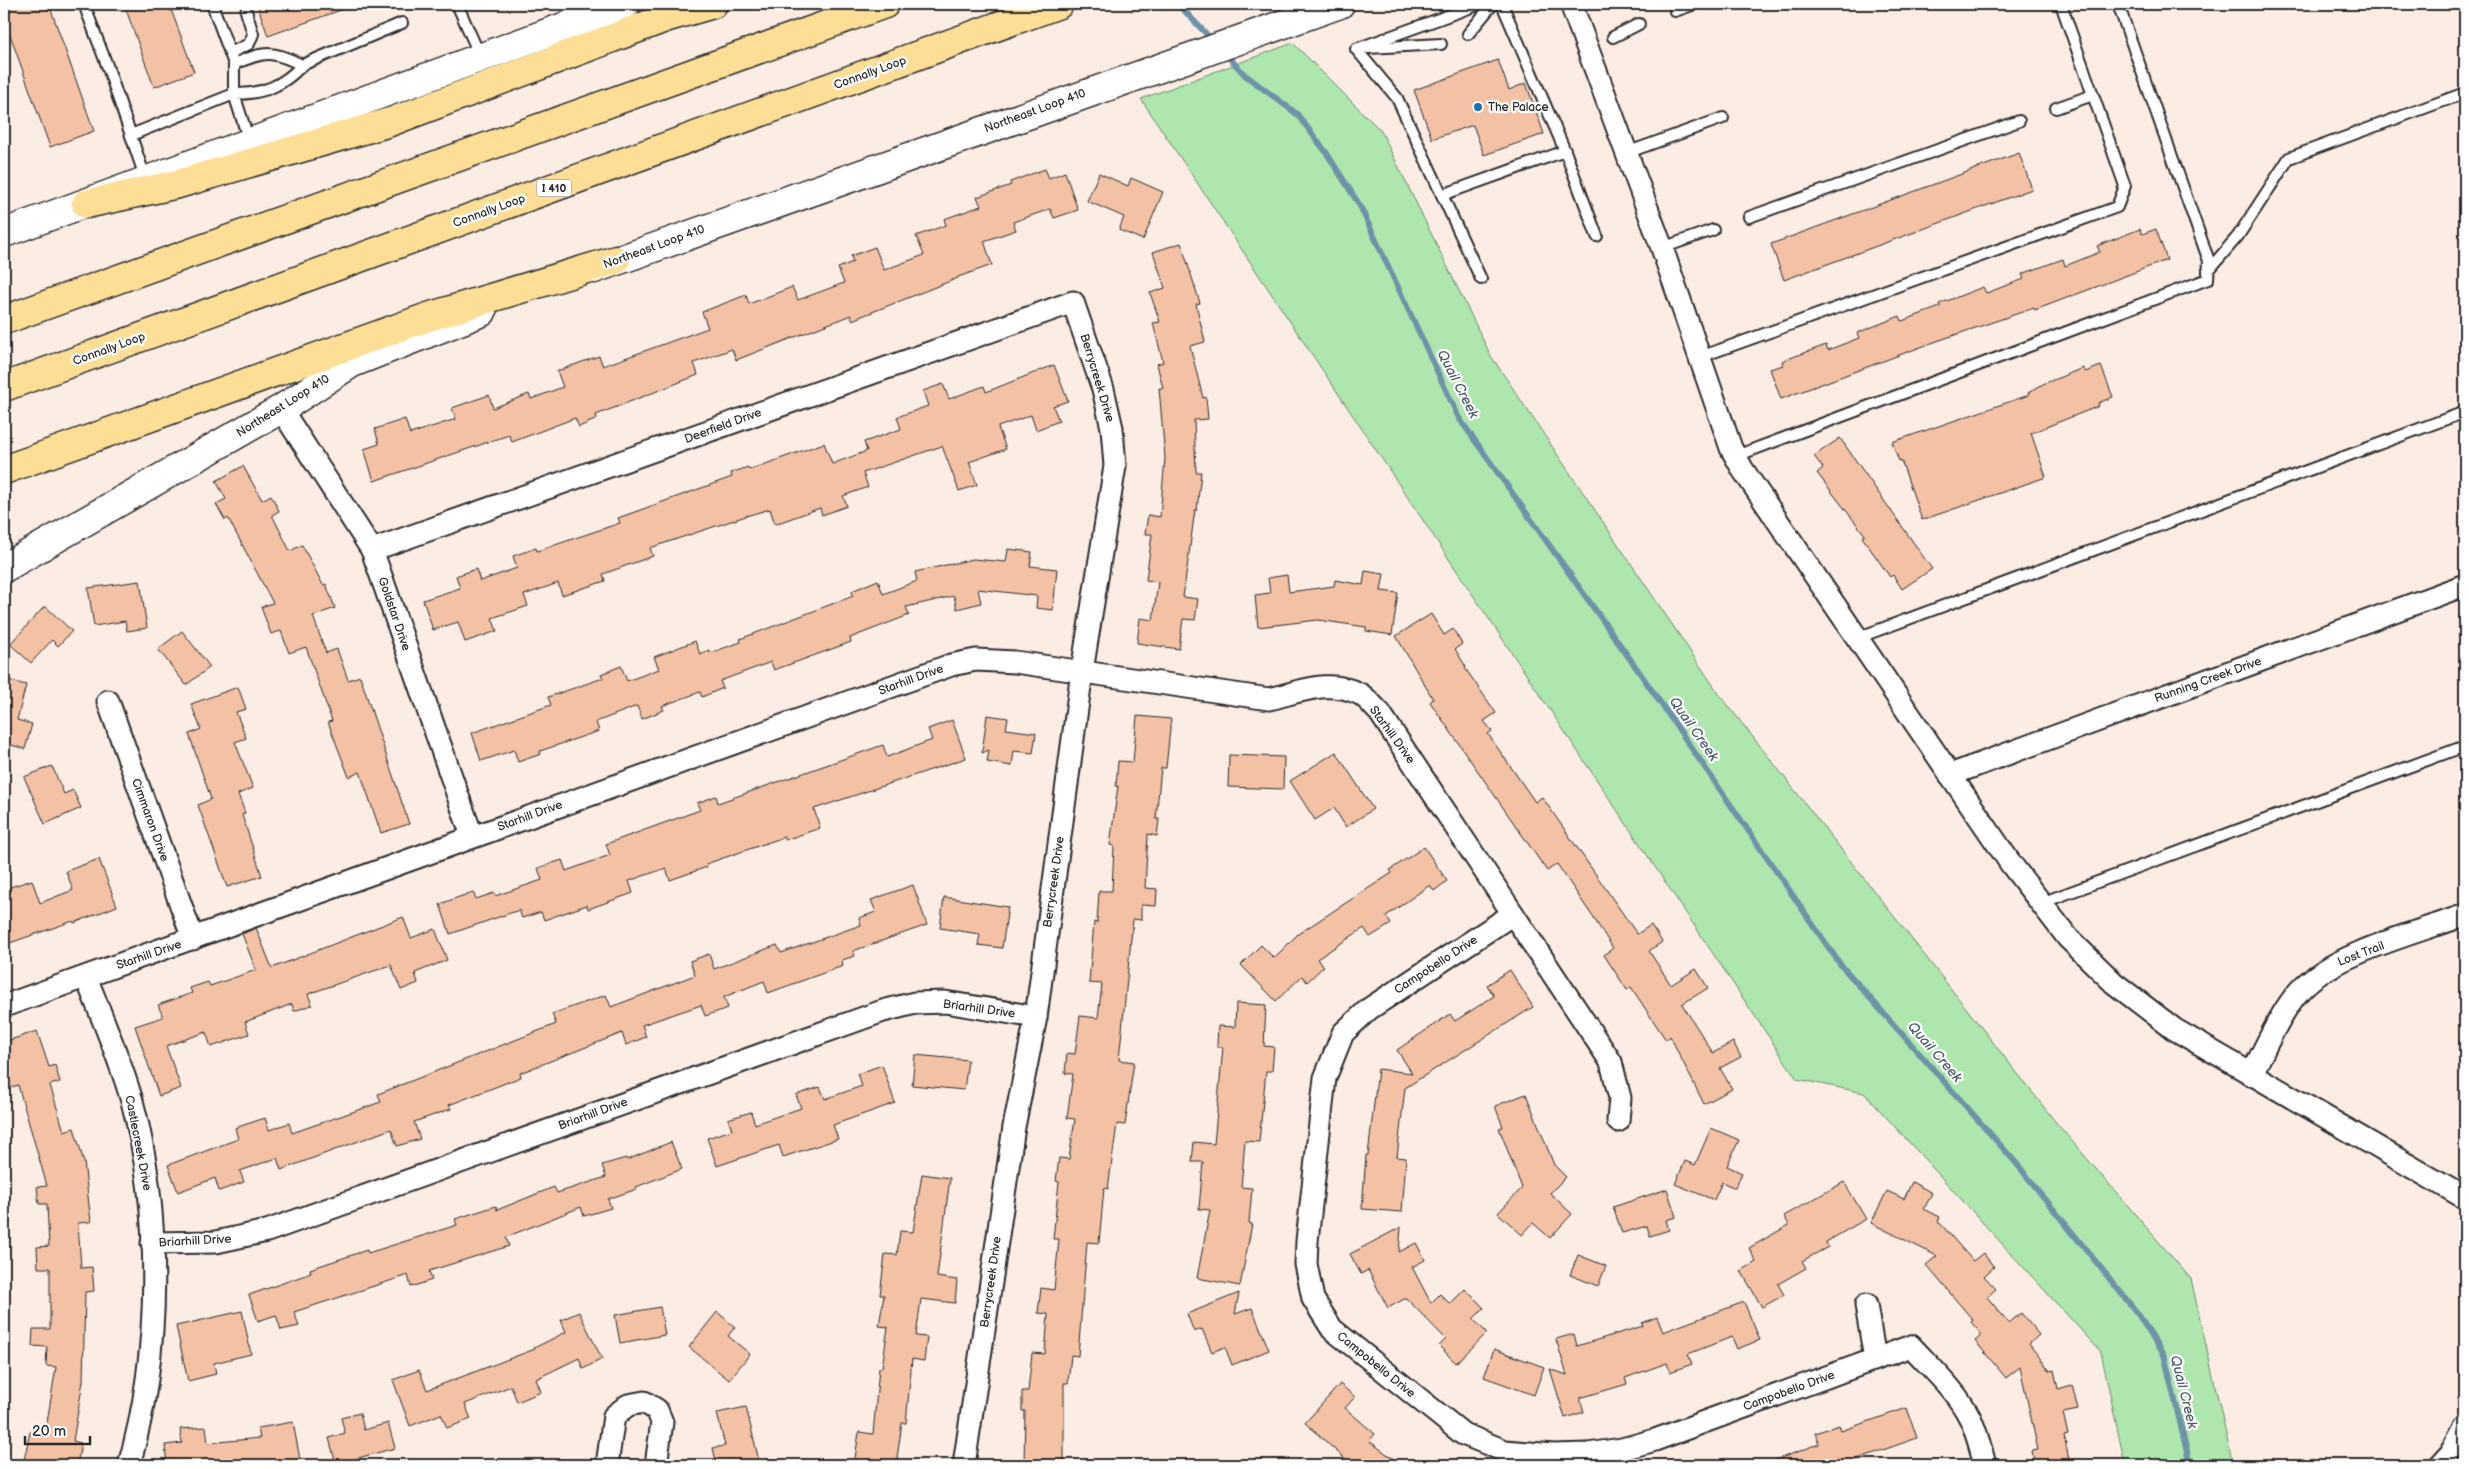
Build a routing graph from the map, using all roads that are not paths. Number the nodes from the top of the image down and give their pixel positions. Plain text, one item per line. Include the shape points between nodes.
1 (84, 4) edge
2 (212, 4) edge
3 (457, 4) edge
4 (626, 4) edge
5 (714, 4) edge
6 (885, 4) edge
7 (1340, 4) edge
8 (1480, 4) edge
9 (1493, 4) edge
10 (1502, 4) edge
11 (1570, 4) edge
12 (1695, 4) edge
13 (2061, 4) edge
14 (2118, 4) edge
15 (1055, 5) edge
16 (246, 11) dead end
17 (1675, 11) dead end
18 (402, 22) dead end
19 (1639, 24) dead end
20 (1468, 34) dead end
21 (1613, 37) dead end
22 (1441, 44) dead end
23 (1356, 49) junction
24 (230, 53) junction
25 (480, 57) junction
26 (234, 64) junction
27 (302, 65) junction
28 (2465, 93) edge
29 (234, 94) junction
30 (2093, 95) junction
31 (2056, 108) dead end
32 (1723, 118) dead end
33 (2019, 121) dead end
34 (131, 135) junction
35 (250, 142) junction
36 (1566, 151) junction
37 (1626, 153) junction
38 (146, 180) junction
39 (1442, 195) junction
40 (86, 204) junction
41 (1749, 217) dead end
42 (1713, 230) dead end
43 (4, 233) edge
44 (1597, 236) dead end
45 (1662, 248) junction
46 (616, 260) junction
47 (2208, 271) junction
48 (1482, 279) dead end
49 (1073, 302) joint
50 (4, 320) edge
51 (1700, 358) junction
52 (4, 387) edge
53 (281, 409) junction
54 (2465, 412) edge
55 (1736, 456) junction
56 (4, 470) edge
57 (372, 550) junction
58 (4, 568) edge
59 (2465, 585) edge
60 (1857, 638) junction
61 (1082, 671) junction
62 (108, 701) dead end
63 (2465, 746) edge
64 (1950, 775) junction
65 (472, 836) junction
66 (2041, 903) junction
67 (1513, 914) junction
68 (2465, 916) edge
69 (193, 939) junction
70 (86, 977) junction
71 (4, 1006) edge
72 (1036, 1018) junction
73 (2251, 1075) junction
74 (1618, 1121) dead end
75 (2465, 1198) edge
76 (152, 1243) junction
77 (1866, 1305) dead end
78 (1874, 1359) junction
79 (2465, 1426) edge
80 (129, 1465) edge
81 (607, 1465) edge
82 (656, 1465) edge
83 (964, 1465) edge
84 (1985, 1465) edge
85 (2439, 1465) edge

1 - 34 lane
2 - 24 lane
3 - 25 lane
4 - 25 main road
5 - 40 highway via 668,17 390,122 178,184
6 - 50 highway
7 - 46 main road, Northeast Loop 410
8 - 23 lane
9 - 20 lane
10 - 36 lane
11 - 37 street
12 - 17 lane
13 - 30 lane
14 - 47 lane via 2209,260
15 - 52 highway, Connally Loop / I 410
16 - 24 lane via 253,34 249,44
18 - 27 lane
19 - 21 lane
22 - 23 lane
23 - 39 lane via 1397,98
24 - 26 lane
25 - 35 main road
26 - 27 lane via 262,53 282,55
26 - 29 lane
27 - 29 lane via 291,78 275,87 253,94
28 - 47 lane via 2289,158 2238,236
29 - 34 lane
29 - 35 lane
30 - 31 lane
30 - 51 lane via 2125,186 2117,206
32 - 37 lane
33 - 41 lane
34 - 38 lane
35 - 38 main road
36 - 39 lane
36 - 44 lane
37 - 45 street
38 - 40 main road
39 - 48 lane
40 - 43 main road
42 - 45 lane
45 - 51 street
46 - 53 main road, Northeast Loop 410 via 352,363
46 - 56 highway via 428,317
47 - 55 lane via 2208,279
49 - 57 street, Deerfield Drive
49 - 61 street, Berrycreek Drive via 1103,389 1112,428 1115,466
51 - 55 street
53 - 57 street, Goldstar Drive
53 - 58 main road, Northeast Loop 410
54 - 60 lane
55 - 60 street
57 - 65 street, Goldstar Drive
59 - 64 street, Running Creek Drive
60 - 64 street
61 - 65 street, Starhill Drive via 995,660 951,665
61 - 67 street, Starhill Drive via 1269,699 1301,689 1333,685 1361,694 1380,713
61 - 72 street, Berrycreek Drive
62 - 69 street, Cimmaron Drive
63 - 66 lane
64 - 66 street
65 - 69 street, Starhill Drive
66 - 73 street via 2068,938 2114,983 2174,1029
67 - 74 street, Starhill Drive via 1611,1062 1620,1098
67 - 78 street, Campobello Drive via 1369,1009 1343,1033 1325,1078 1306,1256 1314,1299 1332,1329 1464,1434 1505,1451 1554,1455 1622,1449 1655,1440
68 - 73 street, Lost Trail via 2328,967 2301,990 2282,1016
69 - 70 street, Starhill Drive
70 - 71 street, Starhill Drive
70 - 76 street, Castlecreek Drive via 132,1102 145,1166
72 - 76 street, Briarhill Drive via 945,1002 899,1007 267,1231 216,1242
72 - 83 street, Berrycreek Drive via 1014,1127
73 - 75 street
76 - 80 street, Castlecreek Drive via 152,1325 147,1377 140,1426
77 - 78 street
78 - 84 street, Campobello Drive via 1911,1346 1958,1398 1978,1437
79 - 85 street
81 - 82 street via 614,1416 628,1405 644,1402 657,1410 662,1422

